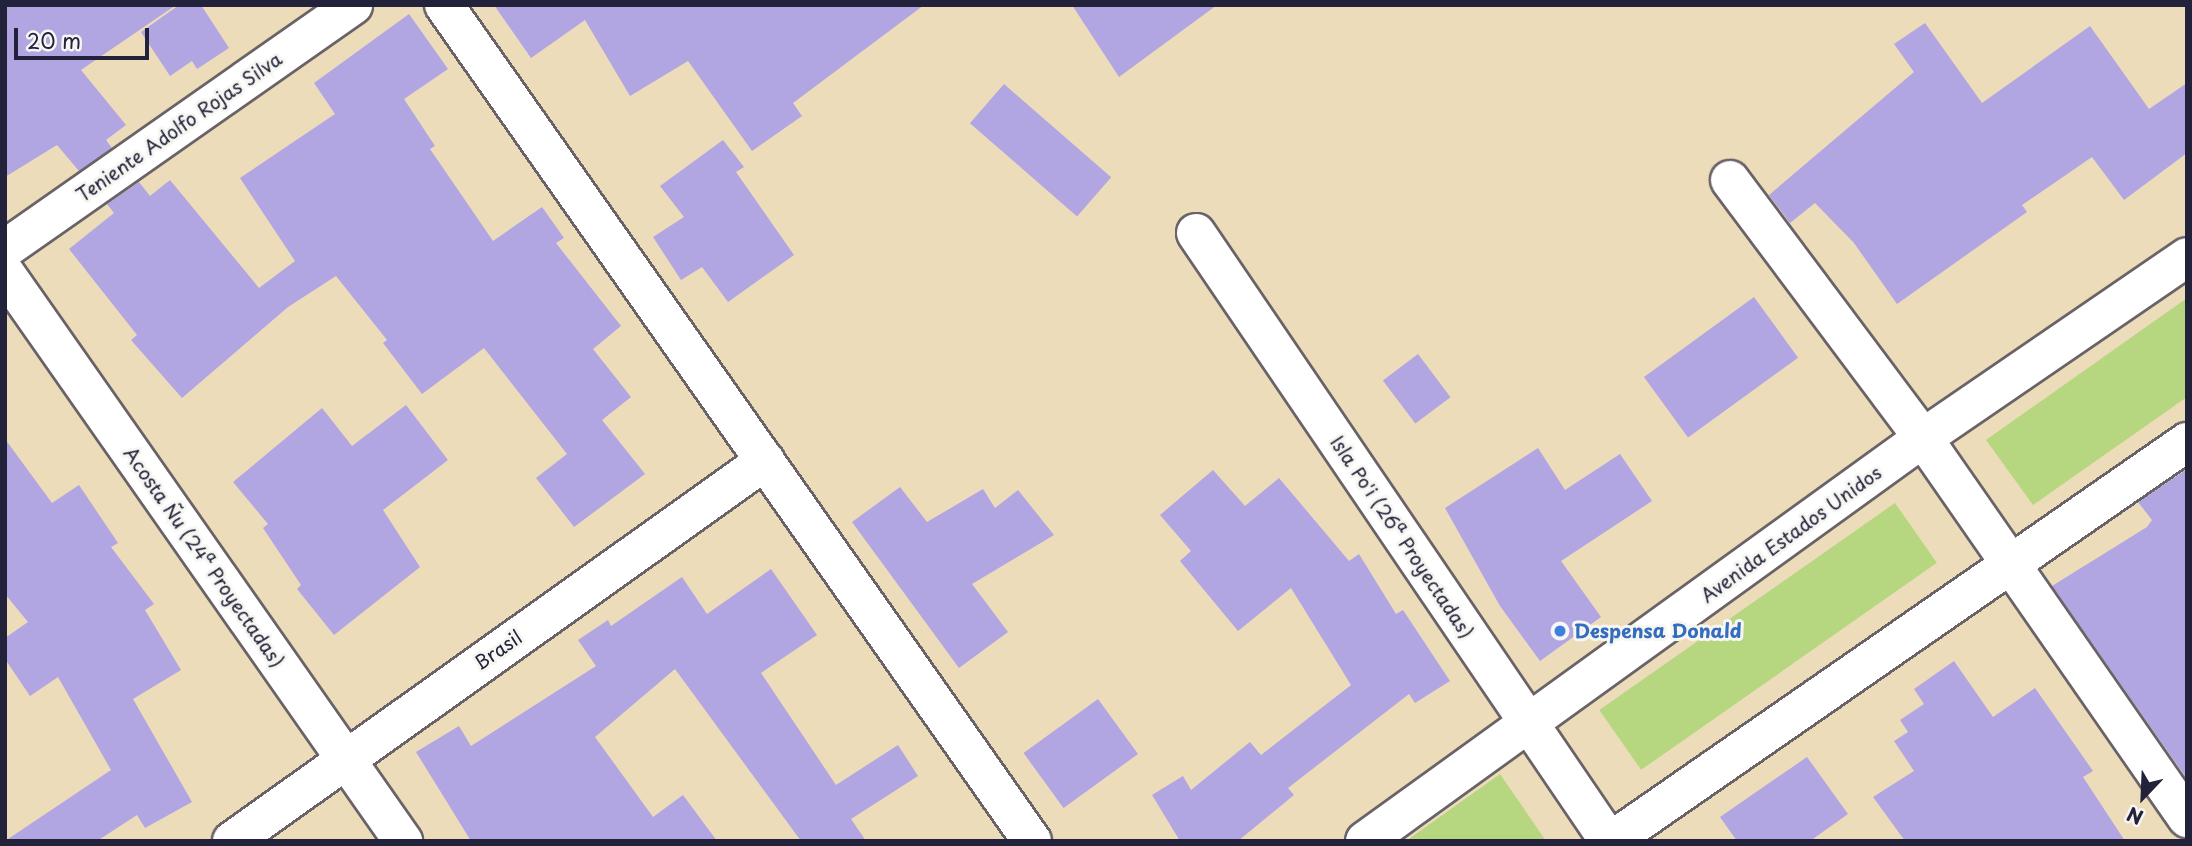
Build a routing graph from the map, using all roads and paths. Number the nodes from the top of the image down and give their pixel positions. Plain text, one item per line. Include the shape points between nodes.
1 (353, 5) edge
2 (444, 5) edge
3 (1730, 180) dead end
4 (1196, 233) dead end
5 (5, 249) edge
6 (2187, 257) edge
7 (5, 273) edge
8 (1923, 438) junction
9 (2187, 442) edge
10 (765, 461) junction
11 (2010, 564) junction
12 (1529, 725) junction
13 (345, 758) junction
14 (2187, 818) edge
15 (232, 841) edge
16 (403, 841) edge
17 (1032, 841) edge
18 (1365, 841) edge
19 (1610, 841) edge

1 - 5 street, Teniente Adolfo Rojas Silva
2 - 10 street
3 - 8 street
4 - 12 street, Isla Po'i (26ª Proyectadas)
6 - 8 street, Avenida Estados Unidos
7 - 13 street, Acosta Ñu (24ª Proyectadas)
8 - 11 street
8 - 12 street, Avenida Estados Unidos
9 - 11 street
10 - 13 street, Brasil
10 - 17 street
11 - 14 street
11 - 19 street
12 - 18 street, Avenida Estados Unidos
12 - 19 street, Isla Po'i (26ª Proyectadas)
13 - 15 street, Brasil
13 - 16 street, Acosta Ñu (24ª Proyectadas)

